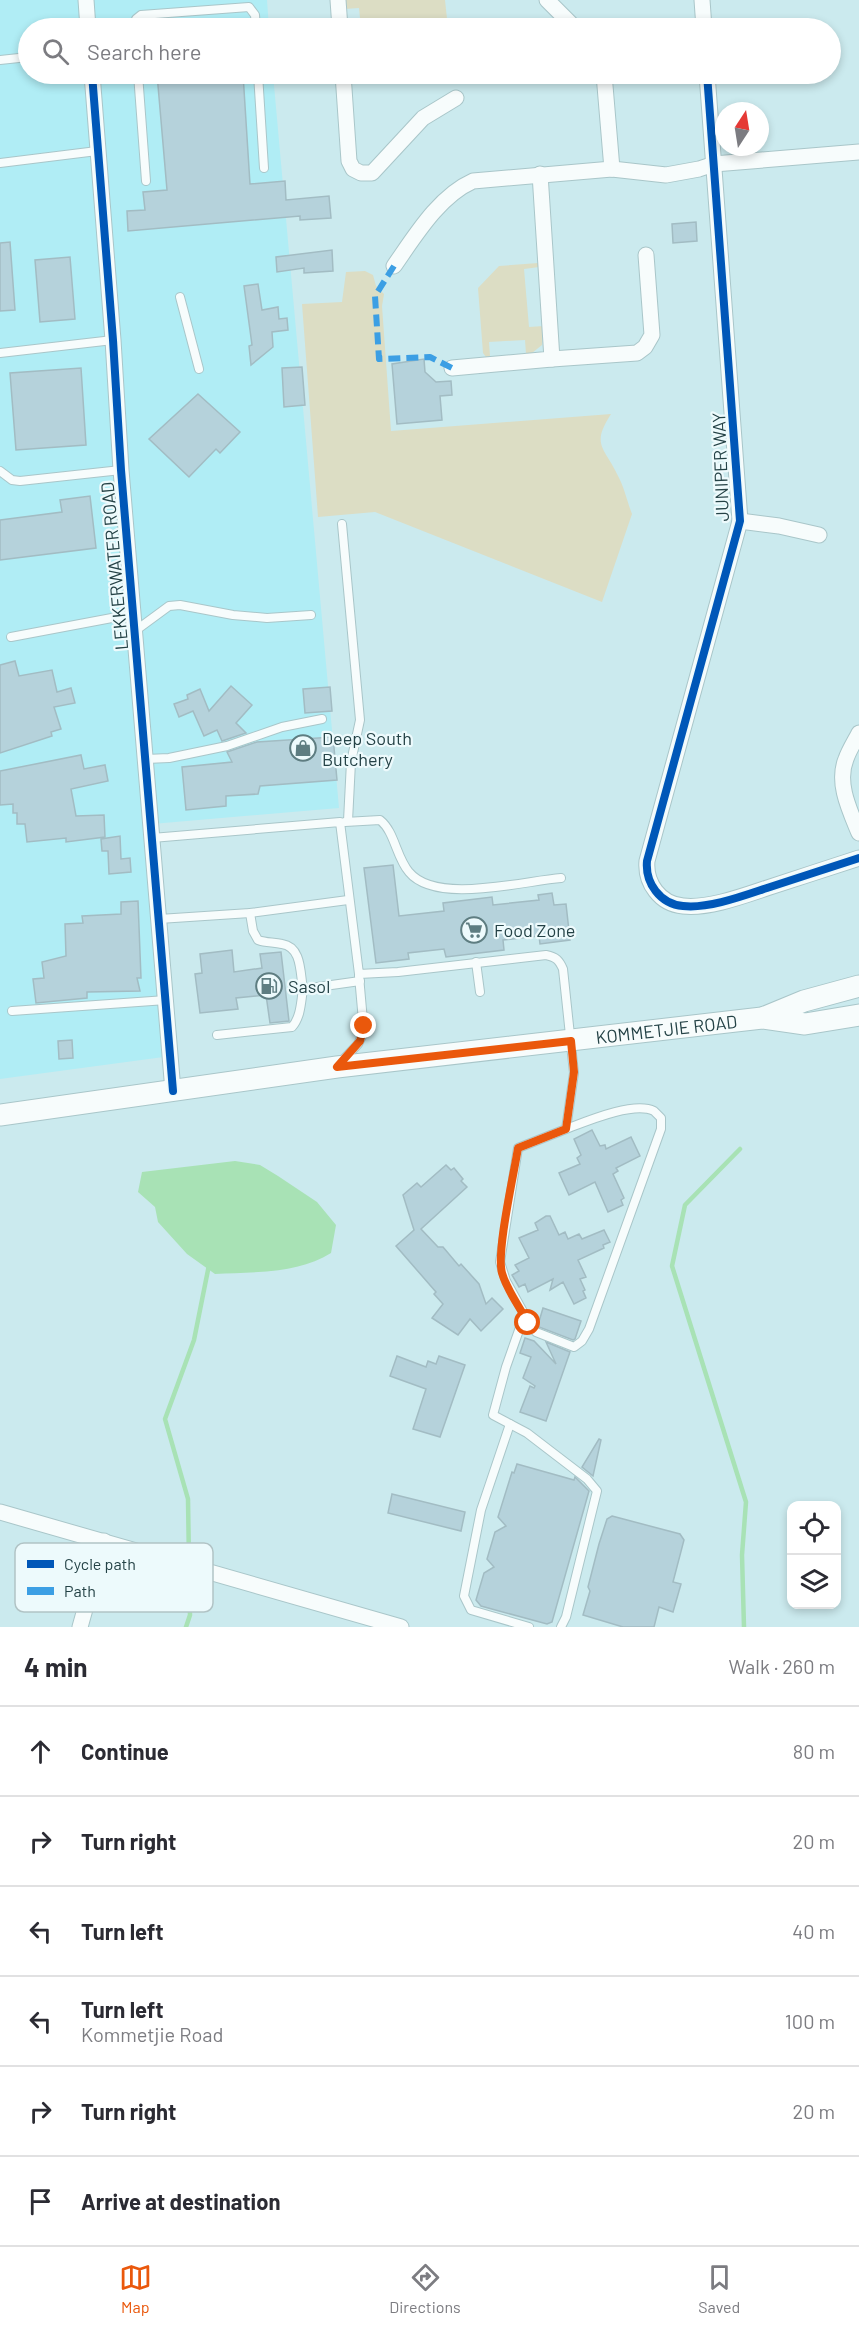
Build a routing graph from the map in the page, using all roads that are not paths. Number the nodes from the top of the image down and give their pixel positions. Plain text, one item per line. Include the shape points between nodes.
1 (86, 0) edge
2 (338, 0) edge
3 (547, 0) edge
4 (702, 0) edge
5 (87, 18) edge
6 (138, 18) edge
7 (255, 18) edge
8 (339, 18) edge
9 (565, 18) edge
10 (703, 18) edge
11 (18, 58) edge
12 (0, 60) edge
13 (93, 84) edge
14 (139, 84) edge
15 (259, 84) edge
16 (344, 84) edge
17 (605, 84) edge
18 (708, 84) edge
19 (456, 98) dead end
20 (98, 151) junction
21 (859, 152) edge
22 (0, 163) edge
23 (714, 164) junction
24 (264, 168) dead end
25 (612, 169) junction
26 (540, 174) junction
27 (146, 181) dead end
28 (646, 255) dead end
29 (394, 266) dead end
30 (180, 297) dead end
31 (113, 340) junction
32 (0, 353) edge
33 (552, 359) junction
34 (452, 368) dead end
35 (199, 369) dead end
36 (121, 470) junction
37 (0, 471) edge
38 (740, 521) junction
39 (342, 524) dead end
40 (819, 535) dead end
41 (133, 614) junction
42 (311, 615) dead end
43 (135, 631) junction
44 (11, 637) dead end
45 (322, 719) dead end
46 (859, 733) edge
47 (146, 759) junction
48 (344, 822) junction
49 (859, 833) edge
50 (152, 838) junction
51 (859, 858) edge
52 (561, 878) dead end
53 (348, 900) junction
54 (250, 913) junction
55 (159, 919) junction
56 (476, 962) junction
57 (359, 977) junction
58 (859, 986) edge
59 (303, 988) junction
60 (480, 992) dead end
61 (166, 1000) junction
62 (12, 1011) dead end
63 (859, 1015) edge
64 (762, 1018) junction
65 (217, 1035) dead end
66 (571, 1041) junction
67 (337, 1067) junction
68 (173, 1091) junction
69 (0, 1116) edge
70 (566, 1129) junction
71 (524, 1316) junction
72 (510, 1424) junction
73 (0, 1512) edge
74 (104, 1541) joint
75 (111, 1543) edge
76 (213, 1572) edge
77 (84, 1612) edge
78 (80, 1627) edge
79 (401, 1627) edge
80 (529, 1627) edge
81 (561, 1627) edge

1 - 5 street
2 - 8 street
3 - 9 street
4 - 10 street
6 - 7 lane via 249,7
11 - 12 lane
13 - 20 street, LEKKERWATER ROAD
14 - 27 lane
15 - 24 lane
16 - 19 street via 349,161 352,169 361,173 372,173 418,123
17 - 25 street
18 - 23 street, JUNIPER WAY
20 - 22 lane
20 - 31 street, LEKKERWATER ROAD
21 - 23 street
23 - 25 street via 666,175
23 - 38 street, JUNIPER WAY
25 - 26 street
26 - 29 street via 476,180 460,187 435,212
26 - 33 street
28 - 33 street via 652,334 645,347 637,352
30 - 35 lane
31 - 32 lane
31 - 36 street, LEKKERWATER ROAD
33 - 34 street
36 - 37 lane via 20,481
36 - 41 street, LEKKERWATER ROAD
38 - 40 street
38 - 51 street, JUNIPER WAY via 647,861 647,873 656,892 667,901 693,906 734,899
39 - 48 lane via 360,720
41 - 43 street, LEKKERWATER ROAD
41 - 44 lane
42 - 43 lane via 267,618 175,605
43 - 47 street, LEKKERWATER ROAD
45 - 47 lane via 282,727 227,746
46 - 49 street via 845,759 842,776
47 - 50 street, LEKKERWATER ROAD
48 - 50 lane
48 - 52 lane via 380,820 409,873 434,887 470,889
48 - 53 lane
50 - 55 street, LEKKERWATER ROAD
53 - 54 lane
53 - 57 lane
54 - 55 lane
54 - 59 lane via 258,940 285,944 294,950
55 - 61 street, LEKKERWATER ROAD
56 - 57 lane
56 - 60 lane
56 - 66 lane via 556,958 563,969
57 - 59 lane
57 - 67 lane via 364,1032
58 - 64 main road, KOMMETJIE ROAD
59 - 65 lane via 301,1007 292,1027
61 - 62 lane
61 - 68 street, LEKKERWATER ROAD
63 - 64 main road, KOMMETJIE ROAD via 805,1024
64 - 66 main road, KOMMETJIE ROAD
66 - 67 main road, KOMMETJIE ROAD
66 - 70 lane via 574,1072
67 - 68 main road, KOMMETJIE ROAD
68 - 69 main road, KOMMETJIE ROAD
70 - 71 lane via 518,1148 500,1262
70 - 71 lane via 596,1117 639,1108 654,1110 661,1121 582,1341 574,1347 565,1345 536,1332
71 - 72 lane via 493,1415
72 - 80 lane via 481,1510 464,1596 471,1610
72 - 81 lane via 587,1479 597,1491 567,1617
73 - 74 street
74 - 75 street
76 - 79 street
77 - 78 street

